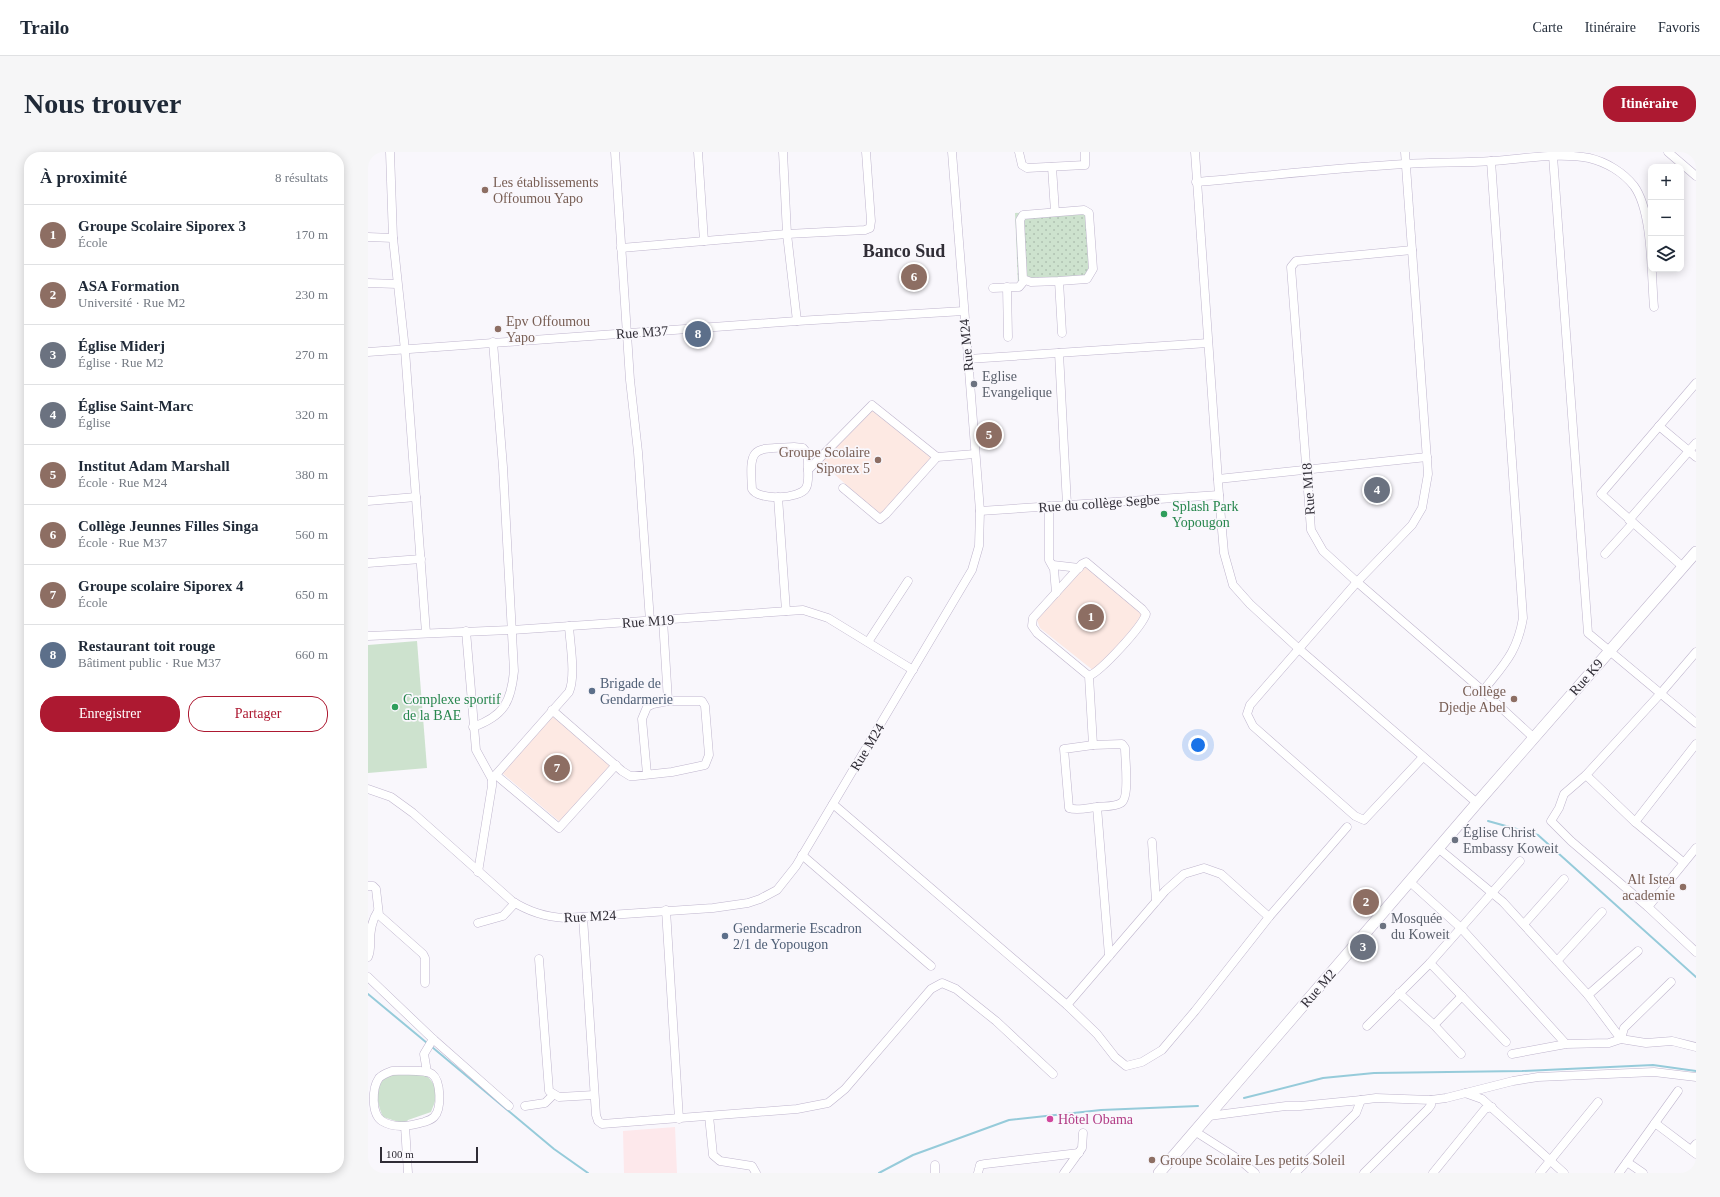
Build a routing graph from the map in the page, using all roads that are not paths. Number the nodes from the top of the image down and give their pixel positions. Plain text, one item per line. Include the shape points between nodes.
1 (390, 152) edge
2 (615, 152) edge
3 (698, 152) edge
4 (783, 152) edge
5 (866, 152) edge
6 (952, 152) edge
7 (1019, 152) edge
8 (1085, 152) edge
9 (1195, 152) edge
10 (1405, 152) edge
11 (1668, 152) edge
12 (1548, 155) edge
13 (1491, 162) junction
14 (1405, 164) junction
15 (1052, 167) junction
16 (1696, 176) edge
17 (1196, 182) junction
18 (1054, 212) junction
19 (787, 234) junction
20 (368, 237) edge
21 (393, 238) junction
22 (704, 241) junction
23 (621, 248) junction
24 (1412, 250) junction
25 (1024, 280) junction
26 (1059, 281) junction
27 (368, 283) edge
28 (397, 284) junction
29 (1007, 287) junction
30 (993, 288) dead end
31 (1654, 307) dead end
32 (964, 310) junction
33 (797, 321) junction
34 (627, 333) junction
35 (1062, 333) dead end
36 (1008, 337) dead end
37 (493, 342) junction
38 (1208, 343) junction
39 (406, 350) junction
40 (368, 352) edge
41 (1059, 353) junction
42 (968, 359) junction
43 (1696, 383) edge
44 (1659, 426) junction
45 (1696, 443) edge
46 (1689, 451) junction
47 (975, 454) junction
48 (937, 457) junction
49 (1427, 457) junction
50 (1696, 457) edge
51 (1306, 469) junction
52 (808, 470) junction
53 (1218, 479) junction
54 (843, 488) dead end
55 (1219, 495) junction
56 (416, 497) junction
57 (778, 497) junction
58 (368, 501) edge
59 (1067, 505) junction
60 (1049, 506) junction
61 (980, 510) junction
62 (1631, 521) junction
63 (1696, 552) edge
64 (1605, 554) dead end
65 (421, 559) junction
66 (368, 563) edge
67 (1052, 566) junction
68 (1683, 567) junction
69 (1079, 568) junction
70 (908, 581) dead end
71 (1357, 582) junction
72 (1056, 593) junction
73 (786, 611) junction
74 (663, 620) junction
75 (650, 621) junction
76 (569, 626) junction
77 (512, 630) junction
78 (466, 631) junction
79 (426, 632) junction
80 (368, 636) edge
81 (868, 642) junction
82 (1299, 648) junction
83 (1609, 650) junction
84 (1696, 652) edge
85 (913, 670) junction
86 (1089, 676) junction
87 (1484, 691) junction
88 (1661, 694) junction
89 (668, 702) junction
90 (552, 710) junction
91 (1696, 723) edge
92 (473, 727) junction
93 (1534, 738) junction
94 (1696, 744) edge
95 (1093, 745) junction
96 (1423, 757) junction
97 (616, 766) junction
98 (647, 774) junction
99 (1586, 775) junction
100 (494, 777) junction
101 (368, 789) edge
102 (1477, 803) junction
103 (833, 804) junction
104 (1097, 807) junction
105 (1635, 822) junction
106 (1346, 827) dead end
107 (1152, 842) dead end
108 (1438, 848) junction
109 (1696, 848) edge
110 (802, 855) junction
111 (1520, 860) dead end
112 (1683, 862) junction
113 (478, 872) junction
114 (1564, 879) dead end
115 (1410, 882) junction
116 (368, 886) edge
117 (1492, 892) junction
118 (1156, 901) junction
119 (515, 903) junction
120 (1648, 907) junction
121 (666, 910) junction
122 (378, 911) junction
123 (1602, 912) dead end
124 (583, 917) junction
125 (1269, 917) junction
126 (478, 923) dead end
127 (1524, 924) junction
128 (1461, 928) junction
129 (1638, 951) dead end
130 (1696, 952) edge
131 (1109, 956) junction
132 (368, 957) edge
133 (539, 959) dead end
134 (1557, 961) junction
135 (1430, 963) junction
136 (931, 966) dead end
137 (368, 977) edge
138 (1671, 982) dead end
139 (425, 983) dead end
140 (1398, 993) junction
141 (1588, 995) junction
142 (1462, 996) junction
143 (1067, 1005) junction
144 (1434, 1025) junction
145 (1367, 1026) dead end
146 (1621, 1039) junction
147 (1506, 1042) dead end
148 (430, 1043) junction
149 (1566, 1044) junction
150 (1696, 1047) edge
151 (1461, 1054) dead end
152 (1512, 1054) dead end
153 (426, 1072) junction
154 (1053, 1074) dead end
155 (1696, 1077) edge
156 (1678, 1091) dead end
157 (1464, 1093) junction
158 (553, 1095) junction
159 (594, 1095) junction
160 (1361, 1100) junction
161 (1431, 1100) junction
162 (1598, 1102) dead end
163 (509, 1106) dead end
164 (525, 1106) dead end
165 (1492, 1107) junction
166 (709, 1116) junction
167 (1209, 1116) junction
168 (679, 1119) junction
169 (1655, 1123) junction
170 (405, 1126) junction
171 (1196, 1132) junction
172 (1083, 1133) dead end
173 (1694, 1149) edge
174 (1079, 1153) junction
175 (1549, 1160) junction
176 (1627, 1162) junction
177 (408, 1173) edge
178 (756, 1173) edge
179 (978, 1173) edge
180 (1064, 1173) edge
181 (1159, 1173) edge
182 (1255, 1173) edge
183 (1294, 1173) edge
184 (1364, 1173) edge
185 (1433, 1173) edge
186 (1540, 1173) edge
187 (1564, 1173) edge
188 (1619, 1173) edge
189 (1643, 1173) edge

1 - 21 street
2 - 23 street
3 - 22 street
4 - 19 street
5 - 19 street via 870,228
6 - 32 street, Rue M24
7 - 15 street via 1022,165 1027,168
8 - 15 street via 1085,164
9 - 17 street
10 - 14 street
11 - 16 street
12 - 13 street
12 - 31 street via 1588,157 1605,163 1620,171 1634,186 1646,215
12 - 83 street via 1588,633
13 - 14 street
13 - 87 street via 1523,618 1520,636 1512,654
14 - 17 street
14 - 24 street
15 - 18 street
17 - 38 street
18 - 25 street via 1021,216
18 - 26 street via 1088,211 1092,230 1091,275 1087,279
19 - 22 street
19 - 33 street
20 - 21 street
21 - 28 street
22 - 23 street
23 - 34 street
24 - 49 street
24 - 51 street, Rue M18 via 1296,261 1291,267
25 - 26 street
25 - 29 street via 1021,286
26 - 35 street
27 - 28 street
28 - 39 street
29 - 30 street
29 - 36 street
32 - 33 street, Rue M37
32 - 42 street, Rue M24
33 - 34 street, Rue M37
34 - 37 street, Rue M37
34 - 75 street
37 - 39 street, Rue M37
37 - 77 street
38 - 41 street
38 - 53 street
39 - 40 street, Rue M37
39 - 56 street
41 - 42 street
41 - 59 street
42 - 47 street, Rue M24
43 - 44 street
44 - 46 street
44 - 62 street via 1602,492 1602,497
45 - 46 street
46 - 50 street
46 - 62 street
47 - 48 street
47 - 61 street, Rue M24
48 - 52 street via 872,405
48 - 54 street via 880,519
49 - 51 street
49 - 71 street via 1428,474 1422,508 1412,525
51 - 53 street
51 - 71 street, Rue M18 via 1311,530 1323,551
52 - 57 street via 806,489 796,494
52 - 57 street via 808,457 803,448 764,448 757,451 750,462 752,488 758,495
53 - 55 street
55 - 59 street, Rue du collège Segbe
55 - 82 street via 1224,553 1233,585 1250,604
56 - 58 street
56 - 65 street
57 - 73 street
59 - 60 street, Rue du collège Segbe
60 - 61 street, Rue du collège Segbe
60 - 67 street via 1049,560
61 - 85 street, Rue M24 via 979,546 975,562
62 - 64 street
62 - 68 street
63 - 68 street, Rue K9
65 - 66 street
65 - 79 street
67 - 69 street
67 - 72 street
68 - 83 street, Rue K9
69 - 72 street
69 - 86 street via 1084,562 1088,564 1146,614 1108,661
70 - 81 street
71 - 82 street
71 - 87 street, Rue M18
72 - 86 street via 1033,618 1032,626
73 - 74 street, Rue M19
73 - 81 street, Rue M19 via 803,610 828,618
74 - 75 street, Rue M19
74 - 89 street
75 - 76 street, Rue M19
76 - 77 street, Rue M19
76 - 90 street via 571,687
77 - 78 street, Rue M19
77 - 92 street via 514,671 508,703 492,719
78 - 79 street, Rue M19
78 - 92 street
79 - 80 street, Rue M19
81 - 85 street, Rue M19
82 - 96 street
82 - 96 street via 1250,705 1247,714 1253,726 1275,746 1356,816 1364,820
83 - 88 street
83 - 93 street, Rue K9
84 - 88 street
85 - 103 street, Rue M24
86 - 95 street
87 - 93 street, Rue M18
88 - 91 street
88 - 99 street
89 - 98 street via 647,707 642,715
89 - 98 street via 699,700 704,703 708,760 701,767
90 - 97 street
90 - 100 street
92 - 100 street via 476,750
93 - 102 street, Rue K9
94 - 105 street
95 - 104 street via 1122,744 1125,748 1126,798 1120,804
95 - 104 street via 1064,749 1067,798 1070,809
96 - 102 street
97 - 98 street via 630,776
97 - 100 street via 560,828
99 - 105 street
99 - 120 street via 1564,794 1552,821 1567,838
100 - 113 street
101 - 113 street, Rue M24 via 391,797 413,813
102 - 108 street, Rue M2
103 - 110 street, Rue M24
103 - 143 street
104 - 131 street
105 - 112 street
106 - 125 street
107 - 118 street
108 - 115 street, Rue M2
108 - 117 street
109 - 112 street
110 - 121 street, Rue M24 via 784,883 760,899 725,907
110 - 136 street
111 - 117 street
112 - 120 street
113 - 119 street, Rue M24
114 - 127 street
115 - 128 street
115 - 167 street, Rue M2
116 - 122 street via 376,889
117 - 127 street
117 - 128 street
118 - 125 street via 1184,874 1204,868 1231,881
118 - 131 street
119 - 124 street, Rue M24 via 537,914
119 - 126 street via 498,919
120 - 130 street
121 - 124 street, Rue M24
121 - 168 street
122 - 132 street via 372,922
122 - 139 street via 382,919 423,954
123 - 134 street
124 - 159 street
125 - 143 street via 1162,1050 1142,1062 1126,1066 1120,1062 1097,1034
127 - 134 street
128 - 135 street
128 - 149 street
129 - 141 street
131 - 143 street
133 - 158 street via 548,1085
134 - 141 street
135 - 140 street
135 - 142 street
137 - 148 street
138 - 146 street via 1624,1028
140 - 144 street
140 - 145 street
141 - 146 street
142 - 144 street
142 - 147 street
144 - 151 street
146 - 149 street via 1602,1043
146 - 150 street via 1646,1043 1672,1041
148 - 153 street via 424,1054
148 - 163 street
149 - 152 street
153 - 170 street via 437,1082 438,1110 429,1121
153 - 170 street via 392,1071 380,1078 376,1084 377,1115 388,1124
154 - 166 street via 996,1021 956,989 942,983 931,989 844,1089 828,1102 803,1109
155 - 157 street via 1654,1072 1538,1077
156 - 169 street
157 - 161 street
157 - 165 street via 1482,1099
158 - 159 street
158 - 164 street via 545,1103
159 - 168 street via 596,1116 602,1124
160 - 161 street
160 - 167 street
160 - 183 street via 1356,1113
161 - 184 street via 1428,1109
162 - 175 street
165 - 175 street
165 - 185 street via 1485,1109
166 - 168 street
166 - 178 street via 713,1155 720,1161 752,1166
167 - 171 street, Rue M2
169 - 173 street
169 - 176 street
170 - 177 street
171 - 181 street, Rue M2
171 - 182 street via 1240,1160
172 - 174 street
174 - 179 street via 985,1164 980,1165
174 - 180 street
175 - 186 street
175 - 187 street
176 - 188 street
176 - 189 street

